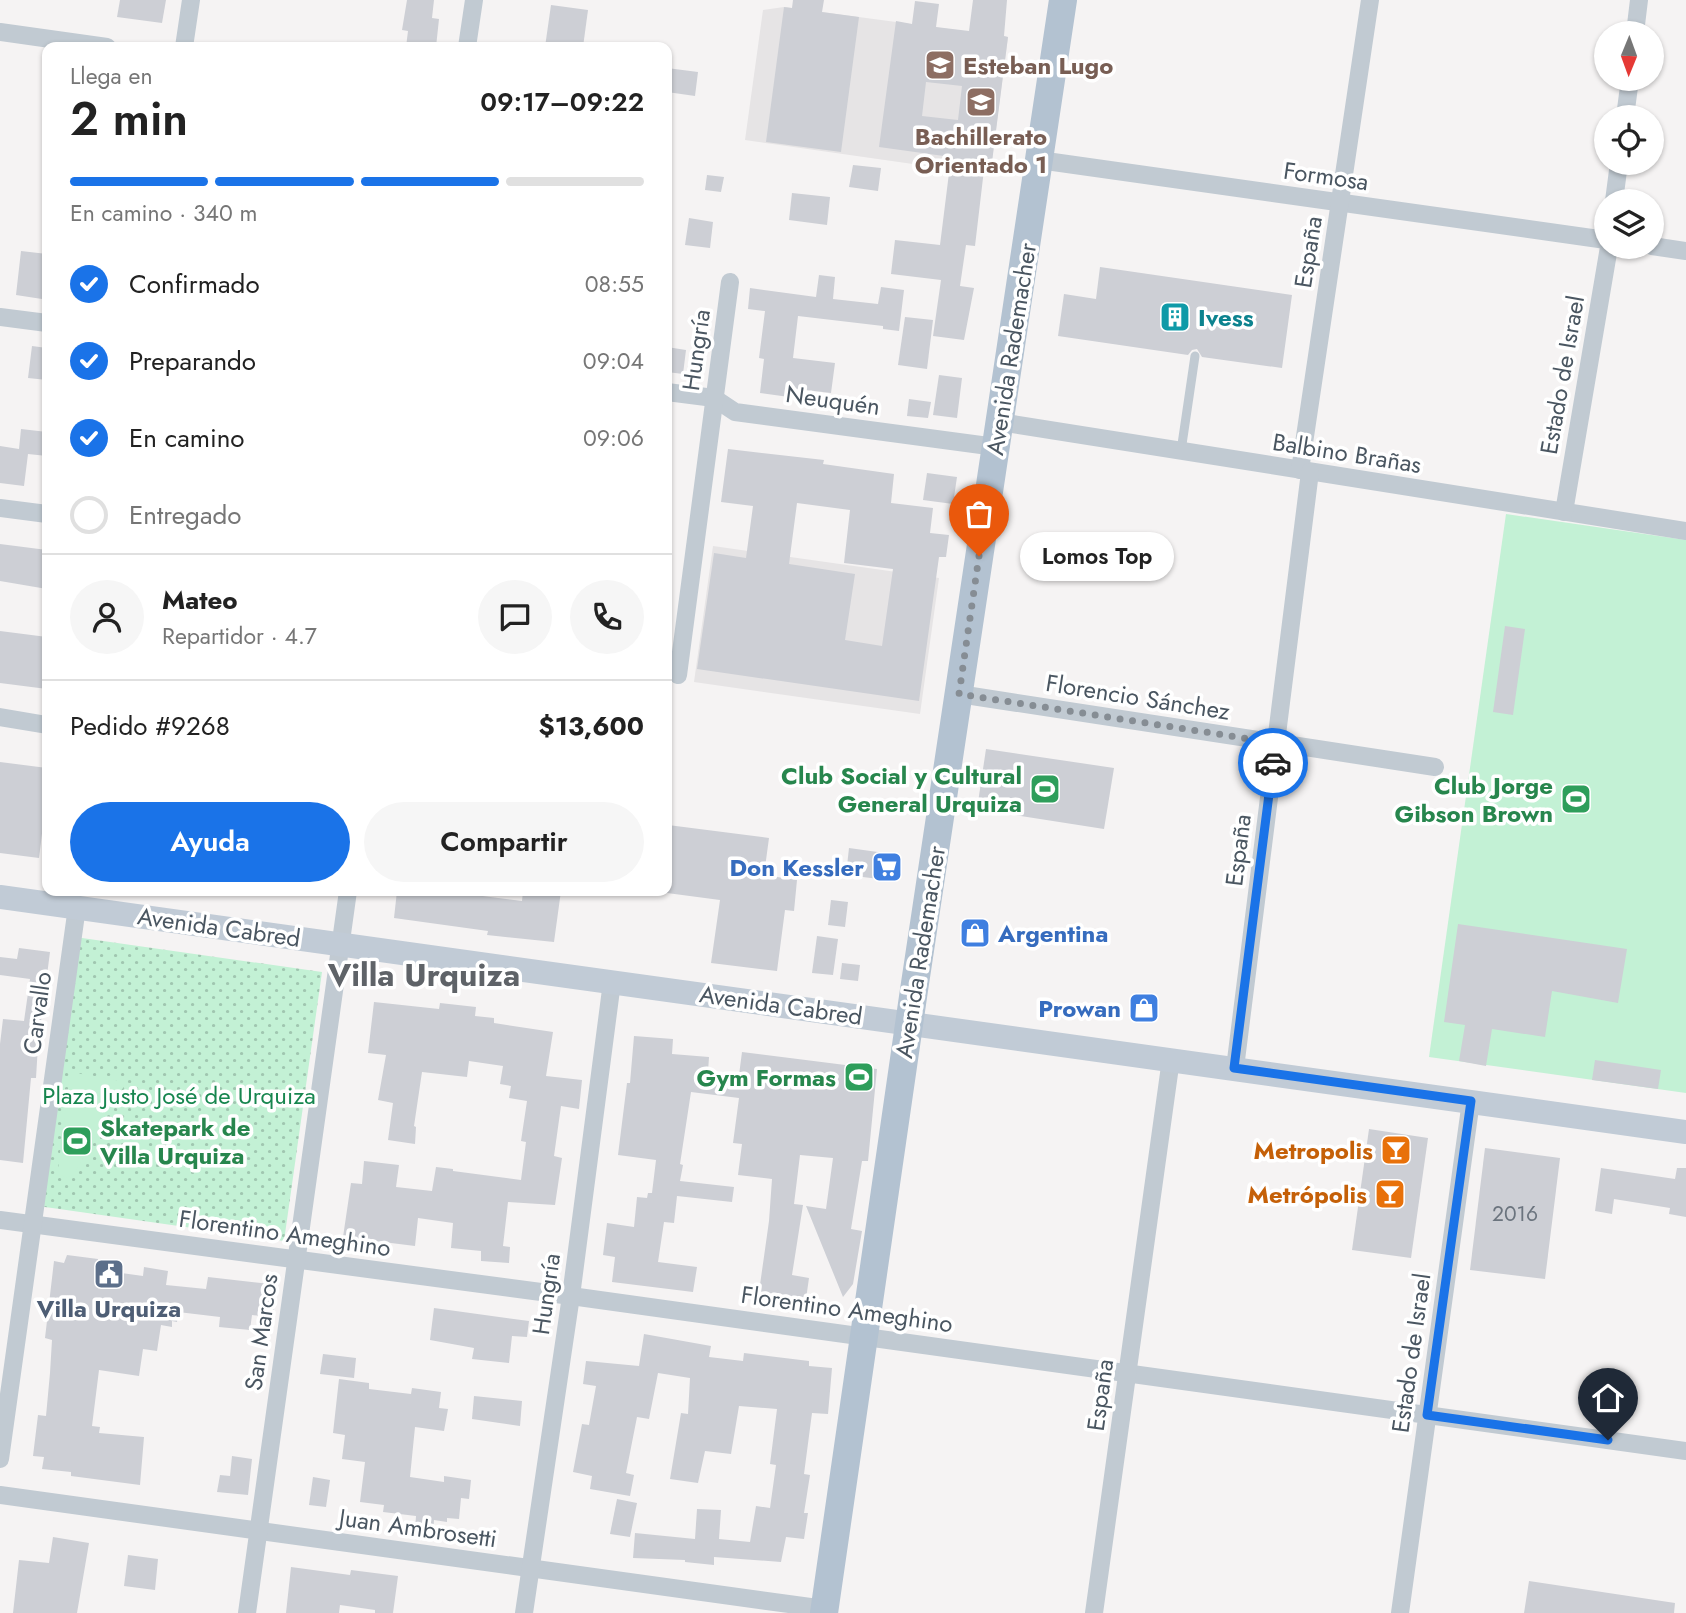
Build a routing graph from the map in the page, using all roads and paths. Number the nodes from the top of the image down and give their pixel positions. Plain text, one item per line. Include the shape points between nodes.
1 (191, 0) edge
2 (474, 0) edge
3 (1063, 0) edge
4 (1370, 0) edge
5 (1639, 0) edge
6 (1636, 21) edge
7 (0, 32) edge
8 (71, 42) edge
9 (185, 42) edge
10 (468, 42) edge
11 (1039, 160) junction
12 (1340, 202) junction
13 (1594, 238) edge
14 (1664, 248) edge
15 (1686, 251) edge
16 (1607, 259) edge
17 (730, 282) dead end
18 (0, 317) edge
19 (42, 322) edge
20 (1195, 356) dead end
21 (672, 394) edge
22 (714, 398) junction
23 (998, 435) junction
24 (1181, 451) junction
25 (1305, 471) junction
26 (0, 508) edge
27 (1564, 512) junction
28 (42, 513) edge
29 (1686, 531) edge
30 (678, 675) dead end
31 (959, 694) junction
32 (0, 717) edge
33 (42, 724) edge
34 (1276, 743) junction
35 (1435, 767) dead end
36 (347, 896) edge
37 (0, 897) edge
38 (77, 907) junction
39 (341, 944) junction
40 (612, 982) junction
41 (909, 1023) junction
42 (1171, 1059) junction
43 (1234, 1068) junction
44 (1471, 1101) junction
45 (1686, 1132) edge
46 (0, 1220) edge
47 (33, 1224) junction
48 (296, 1259) junction
49 (571, 1296) junction
50 (864, 1336) junction
51 (1127, 1374) junction
52 (1427, 1415) junction
53 (1686, 1451) edge
54 (0, 1459) edge
55 (0, 1495) edge
56 (258, 1531) junction
57 (530, 1569) junction
58 (826, 1612) edge
59 (247, 1613) edge
60 (524, 1613) edge
61 (1094, 1613) edge
62 (1400, 1613) edge

1 - 9 street
2 - 10 street
3 - 11 main road, Avenida Rademacher
4 - 12 street, España
5 - 6 street
7 - 8 street
11 - 12 street, Formosa
11 - 23 main road, Avenida Rademacher
12 - 13 street, Formosa
12 - 25 street, España
14 - 15 street
16 - 27 street, Estado de Israel
17 - 22 street, Hungría
18 - 19 street
20 - 24 lane
21 - 22 street, Neuquén
22 - 23 street, Neuquén via 735,412
22 - 30 street, Hungría
23 - 24 street, Balbino Brañas
23 - 31 main road, Avenida Rademacher
24 - 25 street, Balbino Brañas
25 - 27 street, Balbino Brañas
25 - 34 street, España
26 - 28 street
27 - 29 street, Balbino Brañas
31 - 34 street, Florencio Sánchez
31 - 41 main road, Avenida Rademacher
32 - 33 street
34 - 35 street, Florencio Sánchez
34 - 43 street, España
36 - 39 street, San Marcos
37 - 38 main road, Avenida Cabred
38 - 39 main road, Avenida Cabred
38 - 47 street, Carvallo
39 - 40 main road, Avenida Cabred
39 - 48 street, San Marcos
40 - 41 main road, Avenida Cabred
40 - 49 street, Hungría
41 - 42 main road, Avenida Cabred
41 - 50 main road, Avenida Rademacher
42 - 43 main road, Avenida Cabred
42 - 51 street, España
43 - 44 main road, Avenida Cabred
44 - 45 main road, Avenida Cabred
44 - 52 street, Estado de Israel
46 - 47 street, Florentino Ameghino
47 - 48 street, Florentino Ameghino
47 - 54 street, Carvallo
48 - 49 street, Florentino Ameghino
48 - 56 street, San Marcos
49 - 50 street, Florentino Ameghino
49 - 57 street, Hungría
50 - 51 street, Florentino Ameghino
50 - 58 main road, Avenida Rademacher
51 - 52 street, Florentino Ameghino
51 - 61 street, España
52 - 53 street, Florentino Ameghino
52 - 62 street, Estado de Israel
55 - 56 street, Juan Ambrosetti
56 - 57 street, Juan Ambrosetti
56 - 59 street, San Marcos
57 - 58 street, Juan Ambrosetti
57 - 60 street, Hungría

